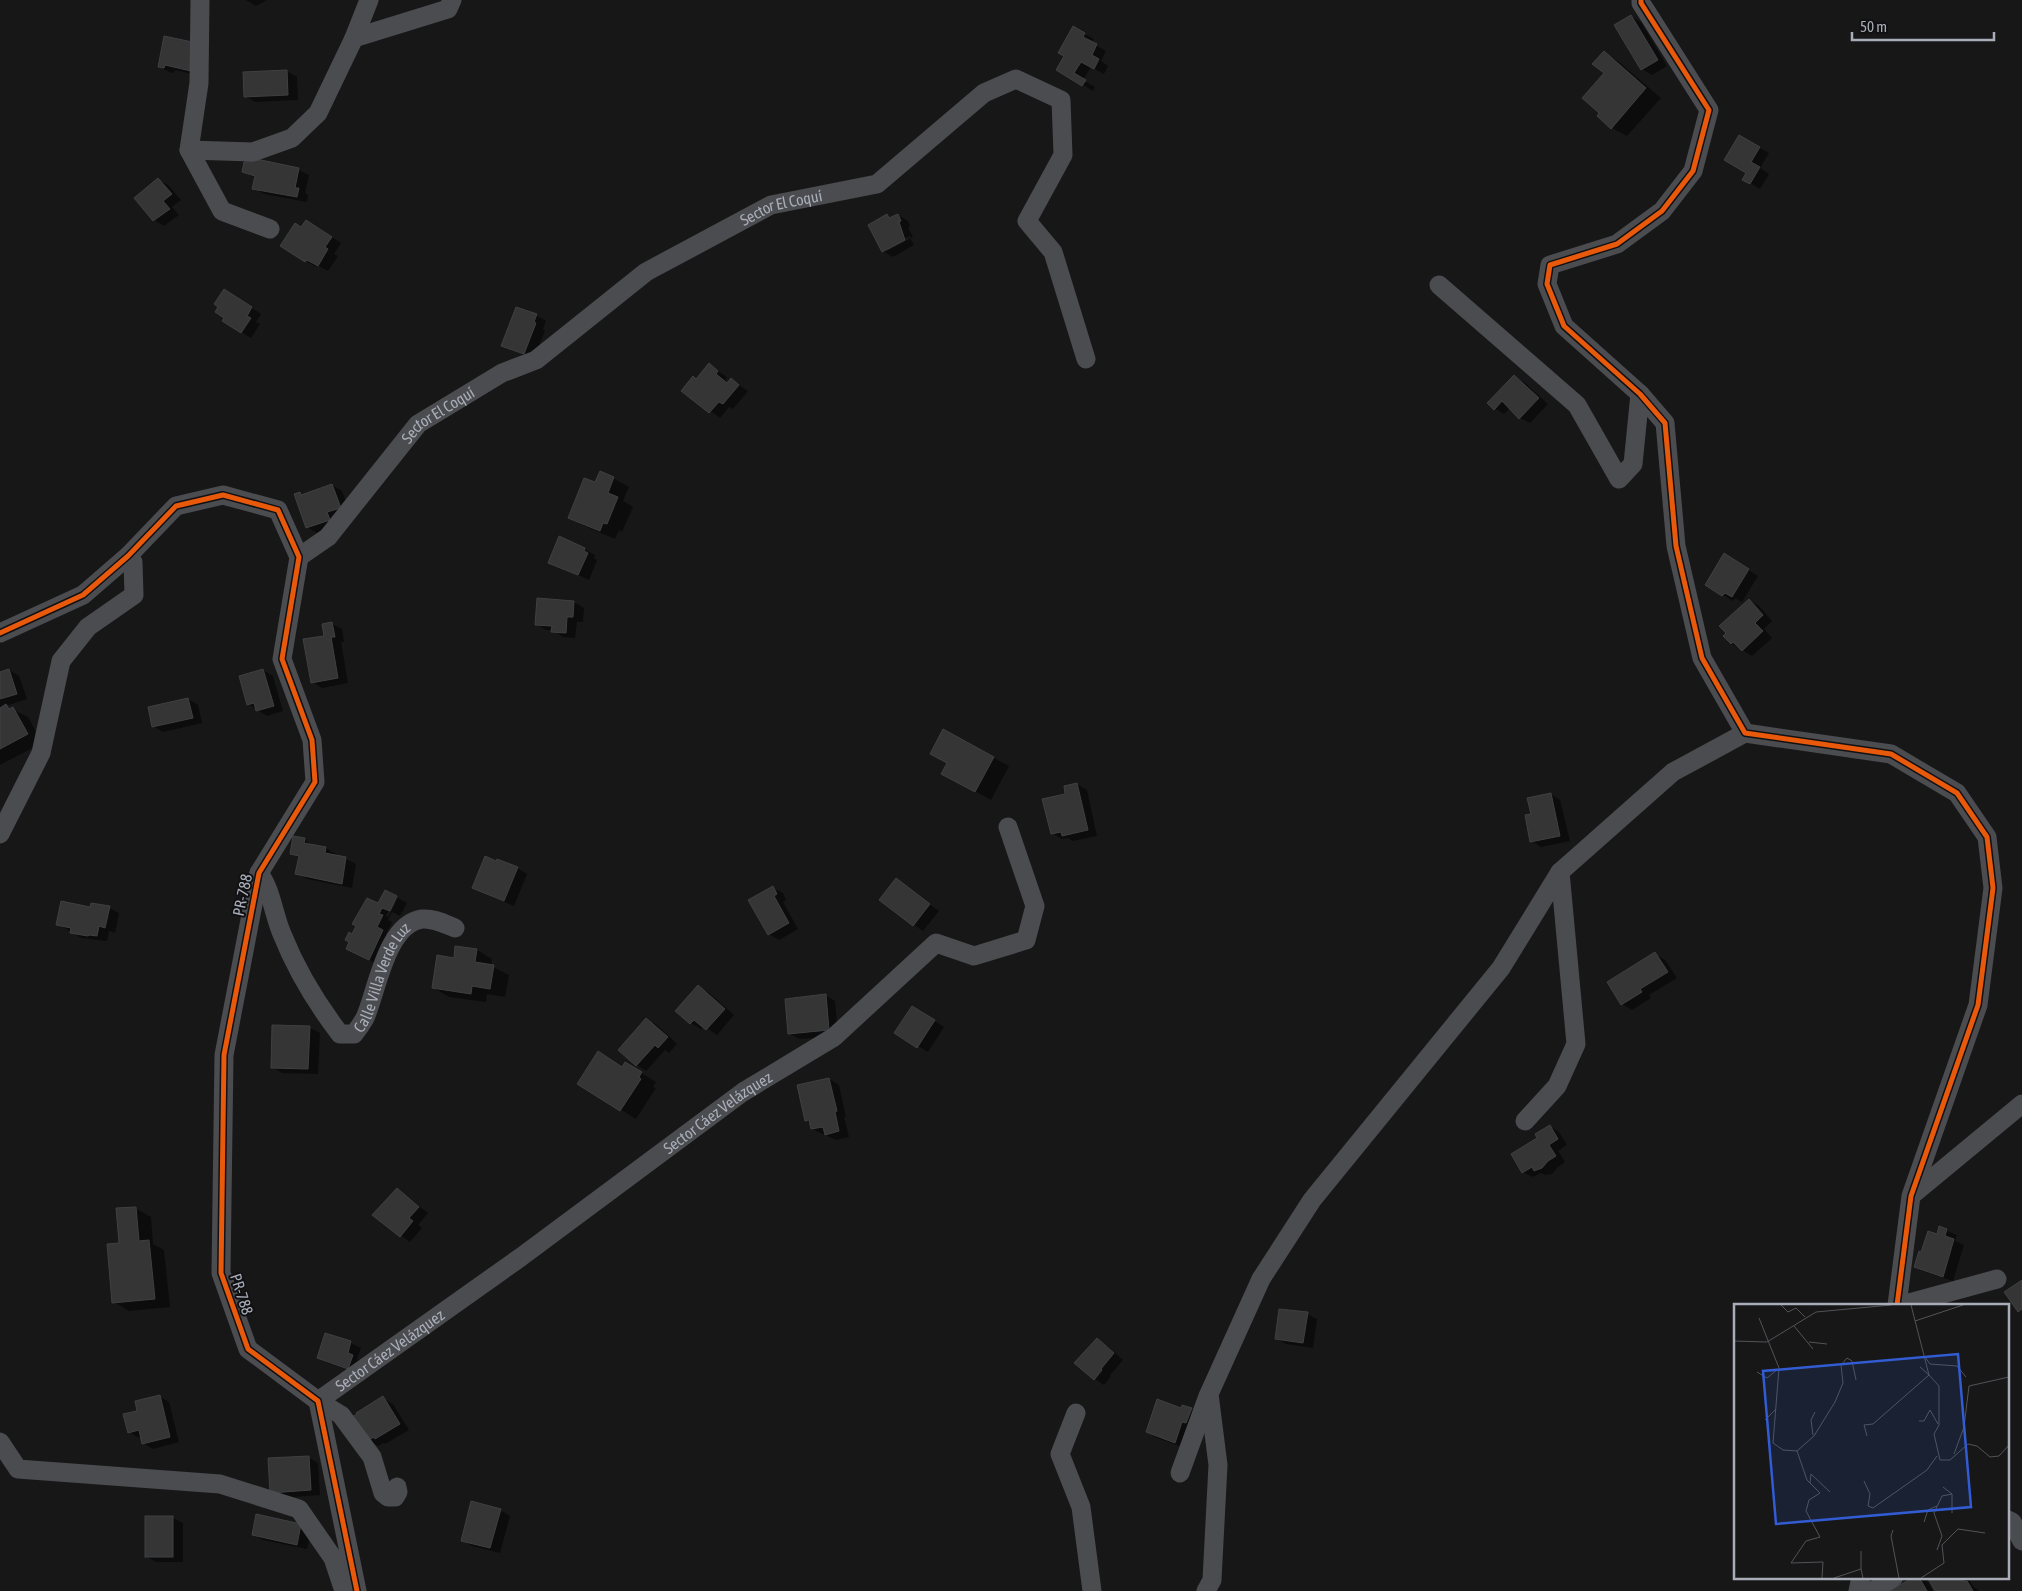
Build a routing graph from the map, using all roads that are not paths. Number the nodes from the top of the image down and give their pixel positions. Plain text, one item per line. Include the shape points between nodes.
1 (200, 0) edge
2 (369, 0) edge
3 (452, 0) edge
4 (1641, 0) edge
5 (354, 38) junction
6 (189, 150) junction
7 (270, 229) dead end
8 (1438, 285) dead end
9 (1086, 359) dead end
10 (1640, 394) junction
11 (128, 556) junction
12 (300, 557) junction
13 (0, 634) edge
14 (1745, 733) junction
15 (1008, 827) dead end
16 (0, 834) edge
17 (1560, 872) junction
18 (258, 873) junction
19 (455, 928) dead end
20 (2022, 1104) edge
21 (1525, 1121) dead end
22 (1911, 1196) junction
23 (1997, 1279) dead end
24 (1897, 1304) edge
25 (1906, 1304) edge
26 (1209, 1394) junction
27 (318, 1401) junction
28 (1076, 1413) dead end
29 (0, 1442) edge
30 (1180, 1473) dead end
31 (398, 1486) dead end
32 (2010, 1521) edge
33 (2022, 1541) edge
34 (1861, 1578) edge
35 (1892, 1578) edge
36 (344, 1591) edge
37 (357, 1591) edge
38 (1092, 1591) edge
39 (1206, 1591) edge
40 (1858, 1591) edge
41 (1873, 1591) edge

1 - 6 street via 199,83
2 - 5 street
3 - 5 street via 448,9
4 - 10 street via 1709,110 1692,171 1662,211 1617,244 1550,265 1547,284 1564,326
5 - 6 street via 318,113 292,138 253,152
6 - 7 street via 222,211
8 - 10 street via 1578,404 1619,479 1633,464
9 - 12 street, Sector El Coquí via 1052,252 1027,221 1063,155 1061,100 1016,78 984,93 877,184 770,205 646,272 536,360 502,373 418,424 328,537
10 - 14 street via 1665,423 1676,546 1702,658
11 - 12 street via 176,506 223,495 278,510
11 - 13 street via 83,595
11 - 16 street via 133,562 134,595 88,627 61,661 41,753
12 - 18 street, PR-788 / PR-788 via 282,660 312,740 315,782
14 - 17 street via 1673,772
14 - 22 street via 1891,754 1958,793 1987,837 1993,888 1978,1005
15 - 27 street, Sector Cáez Velázquez via 1035,906 1026,940 974,956 936,943 834,1038 743,1092 521,1257
17 - 21 street via 1576,1044 1557,1086
17 - 26 street via 1501,968 1312,1200 1261,1279
18 - 19 street, Calle Villa Verde Luz via 267,884 281,933 303,976 340,1034 354,1034 365,1018 382,962 404,926 422,919 437,920
18 - 27 street, PR-788 / PR-788 via 224,1055 221,1273 248,1349
20 - 22 street
22 - 24 street
23 - 25 street
26 - 30 street
26 - 39 street via 1218,1465 1212,1580
27 - 31 street, PR-788 via 341,1415 372,1457 383,1493 388,1498 395,1497
27 - 37 street
28 - 38 street via 1060,1454 1081,1507
29 - 36 street via 18,1469 220,1484 299,1509 333,1558
32 - 33 street
34 - 40 street
35 - 41 street

